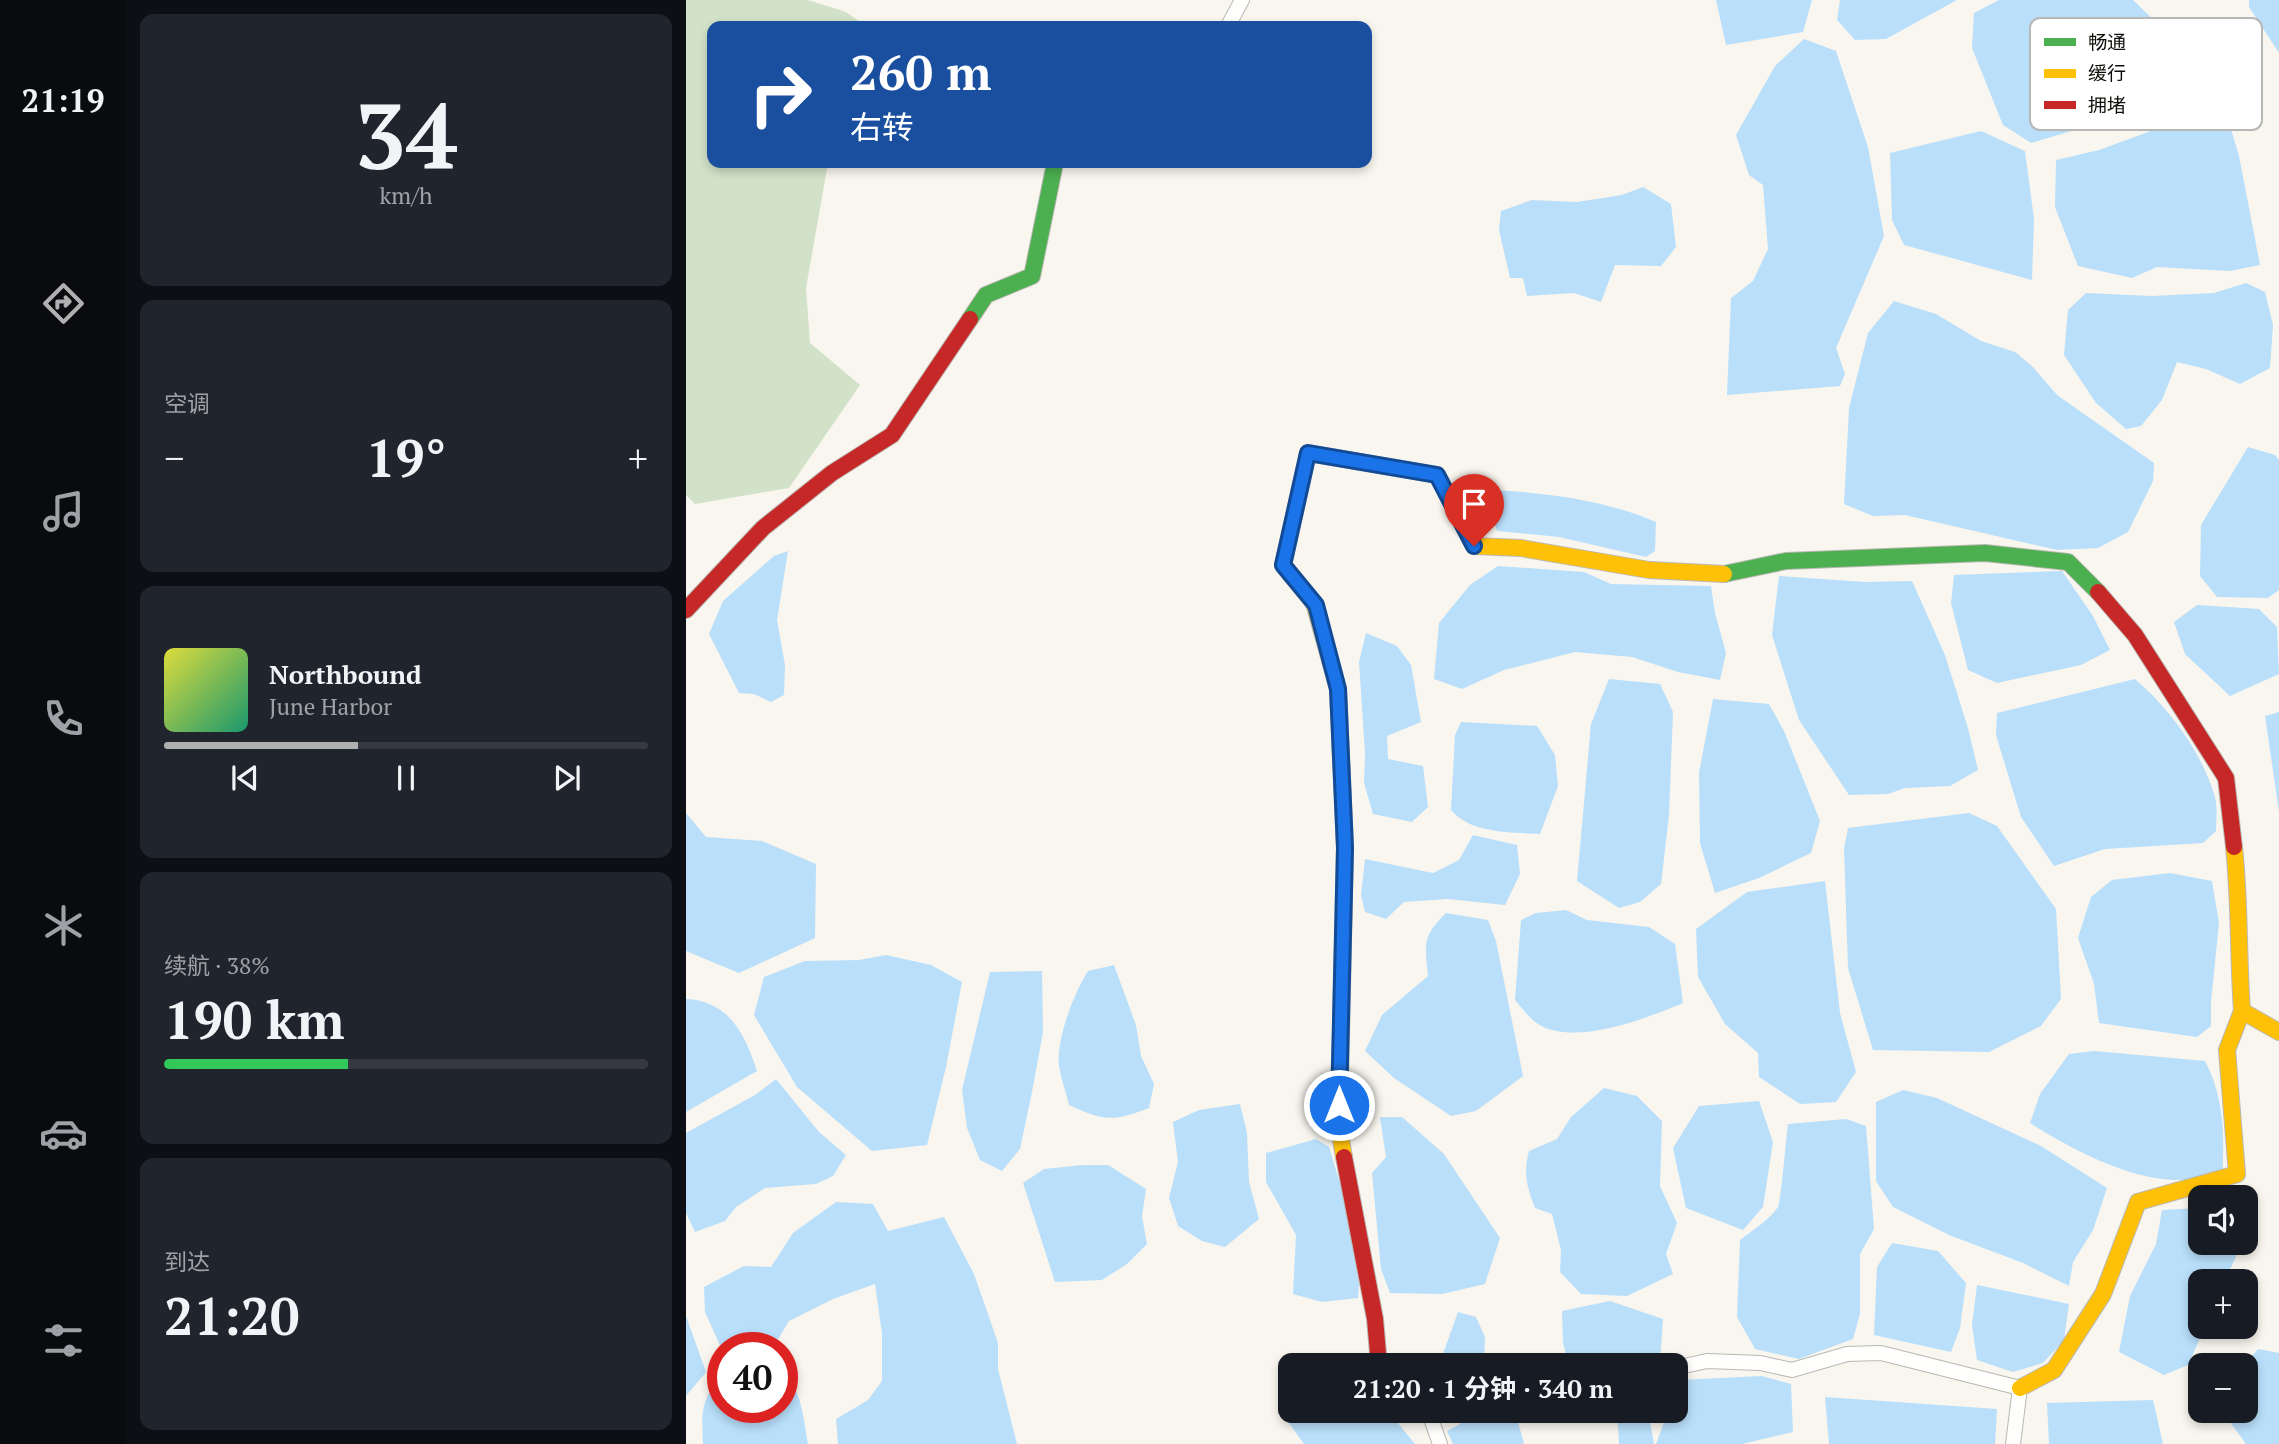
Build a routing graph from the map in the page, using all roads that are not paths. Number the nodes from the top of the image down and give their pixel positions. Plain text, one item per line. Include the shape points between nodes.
1 (1242, 0) edge
2 (1230, 21) edge
3 (1054, 168) edge
4 (686, 610) edge
5 (2242, 1011) junction
6 (2279, 1032) edge
7 (1378, 1353) edge
8 (1688, 1365) edge
9 (2020, 1388) junction
10 (1433, 1423) edge
11 (1440, 1444) edge
12 (2013, 1444) edge

1 - 2 street
3 - 4 street via 1032,276 986,295 892,435 832,473 763,528
5 - 6 street
5 - 7 street via 2240,900 2226,778 2135,635 2068,562 1985,553 1786,561 1728,575 1649,570 1521,548 1474,546 1437,475 1308,453 1283,565 1316,605 1338,689 1345,848 1339,1128
5 - 9 street via 2227,1050 2237,1174 2138,1202 2103,1294 2054,1370
8 - 9 street via 1707,1361 1760,1363 1792,1370 1847,1354 1881,1353
9 - 12 street
10 - 11 street

